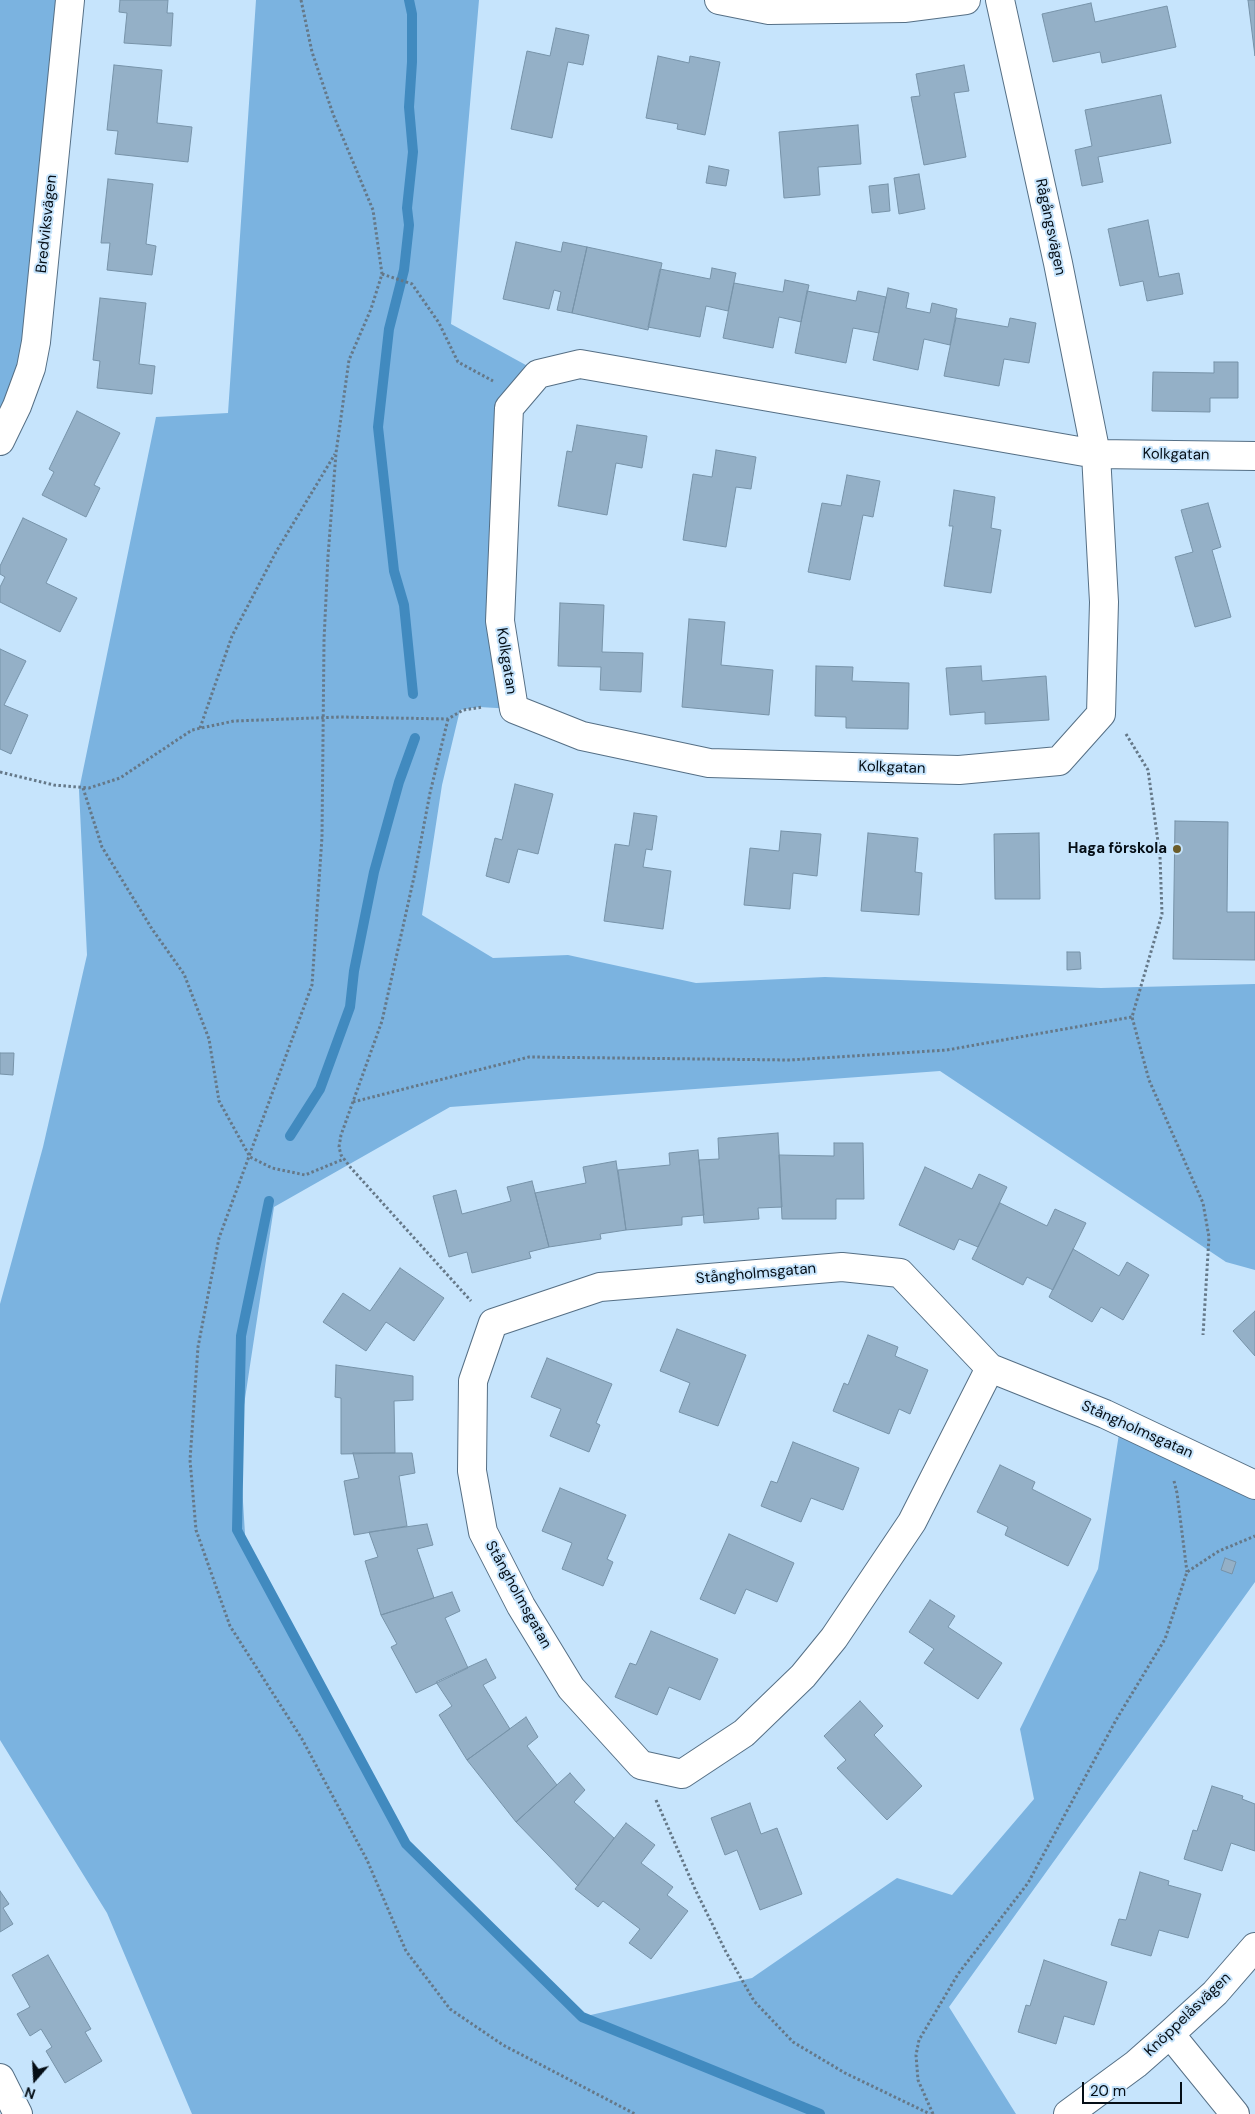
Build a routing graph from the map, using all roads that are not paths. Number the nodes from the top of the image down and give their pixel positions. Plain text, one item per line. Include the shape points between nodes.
1 (70, 0) edge
2 (719, 0) edge
3 (966, 0) edge
4 (1000, 0) edge
5 (0, 442) edge
6 (1096, 454) junction
7 (1255, 456) edge
8 (990, 1368) junction
9 (1255, 1485) edge
10 (1255, 1947) edge
11 (1170, 2034) junction
12 (0, 2078) edge
13 (18, 2114) edge
14 (1068, 2114) edge
15 (1235, 2114) edge

1 - 5 street, Bredviksvägen via 36,342 31,368
2 - 3 street via 769,10 904,8
4 - 6 street, Rågångsvägen
6 - 6 street, Kolkgatan via 1104,602 1101,714 1059,761 959,770 710,763 582,736 514,709 500,621 509,408 538,374 580,364
6 - 7 street, Kolkgatan
8 - 8 street, Stångholmsgatan via 900,1273 842,1267 600,1287 492,1322 473,1381 472,1471 483,1532 521,1606 571,1688 640,1765 682,1774 744,1733 803,1676 834,1638 912,1522
8 - 9 street, Stångholmsgatan via 1104,1414
10 - 11 street, Knöppelåsvägen via 1215,1992
11 - 14 street, Knöppelåsvägen via 1136,2064
11 - 15 street
12 - 13 street

